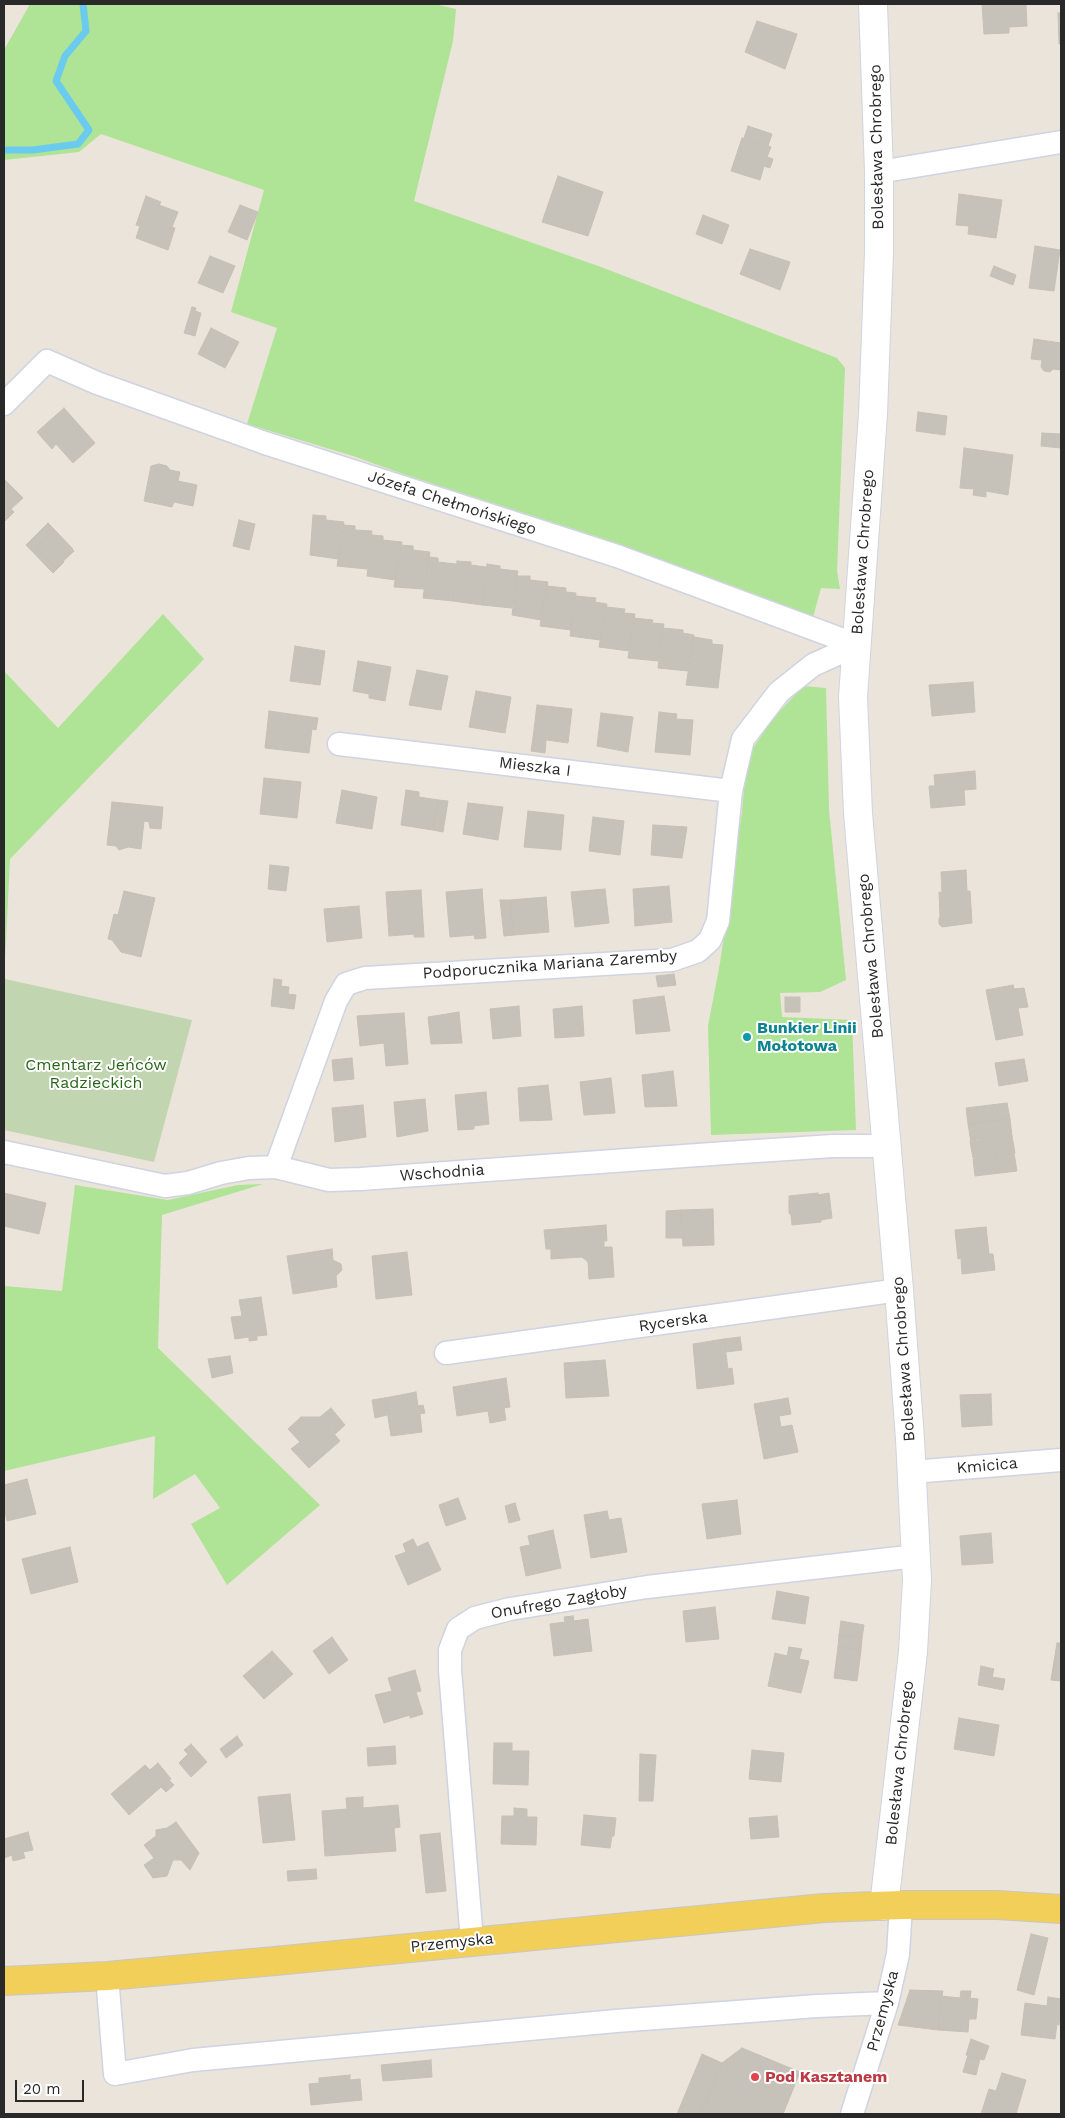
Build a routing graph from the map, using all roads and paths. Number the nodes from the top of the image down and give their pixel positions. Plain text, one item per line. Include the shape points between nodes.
1 (873, 4) edge
2 (1061, 142) edge
3 (879, 172) junction
4 (4, 404) edge
5 (857, 645) junction
6 (339, 744) dead end
7 (731, 790) junction
8 (888, 1146) junction
9 (4, 1152) edge
10 (276, 1167) junction
11 (899, 1290) junction
12 (446, 1353) dead end
13 (1061, 1460) edge
14 (912, 1472) junction
15 (916, 1556) junction
16 (892, 1905) junction
17 (1061, 1909) edge
18 (472, 1942) junction
19 (107, 1976) junction
20 (4, 1981) edge
21 (887, 2003) junction
22 (852, 2114) edge

1 - 3 street, Bolesława Chrobrego
2 - 3 street
3 - 5 street, Bolesława Chrobrego via 873,414
4 - 5 street, Józefa Chełmońskiego via 47,361 265,444 617,556
5 - 7 street, Podporucznika Mariana Zaremby via 813,665 779,692 743,740
5 - 8 street, Bolesława Chrobrego via 854,697 858,813
6 - 7 street, Mieszka I
7 - 10 street, Podporucznika Mariana Zaremby via 718,921 710,940 698,951 672,960 365,978 346,984 336,1001
8 - 10 street, Wschodnia via 726,1152 361,1179 328,1180
8 - 11 street, Bolesława Chrobrego
9 - 10 street, Wschodnia via 165,1186 249,1168
11 - 12 street, Rycerska
11 - 14 street, Bolesława Chrobrego
13 - 14 street, Kmicica
14 - 15 street, Bolesława Chrobrego
15 - 16 street, Bolesława Chrobrego via 913,1652
15 - 18 street, Onufrego Zagłoby via 647,1587 510,1609 475,1618 458,1629 450,1650 450,1670
16 - 17 main road, Przemyska
16 - 18 main road, Przemyska via 824,1908
16 - 21 street, Przemyska via 898,1954
18 - 19 main road, Przemyska
19 - 20 main road, Przemyska
19 - 21 street via 115,2074 193,2060 808,2006
21 - 22 street, Przemyska

